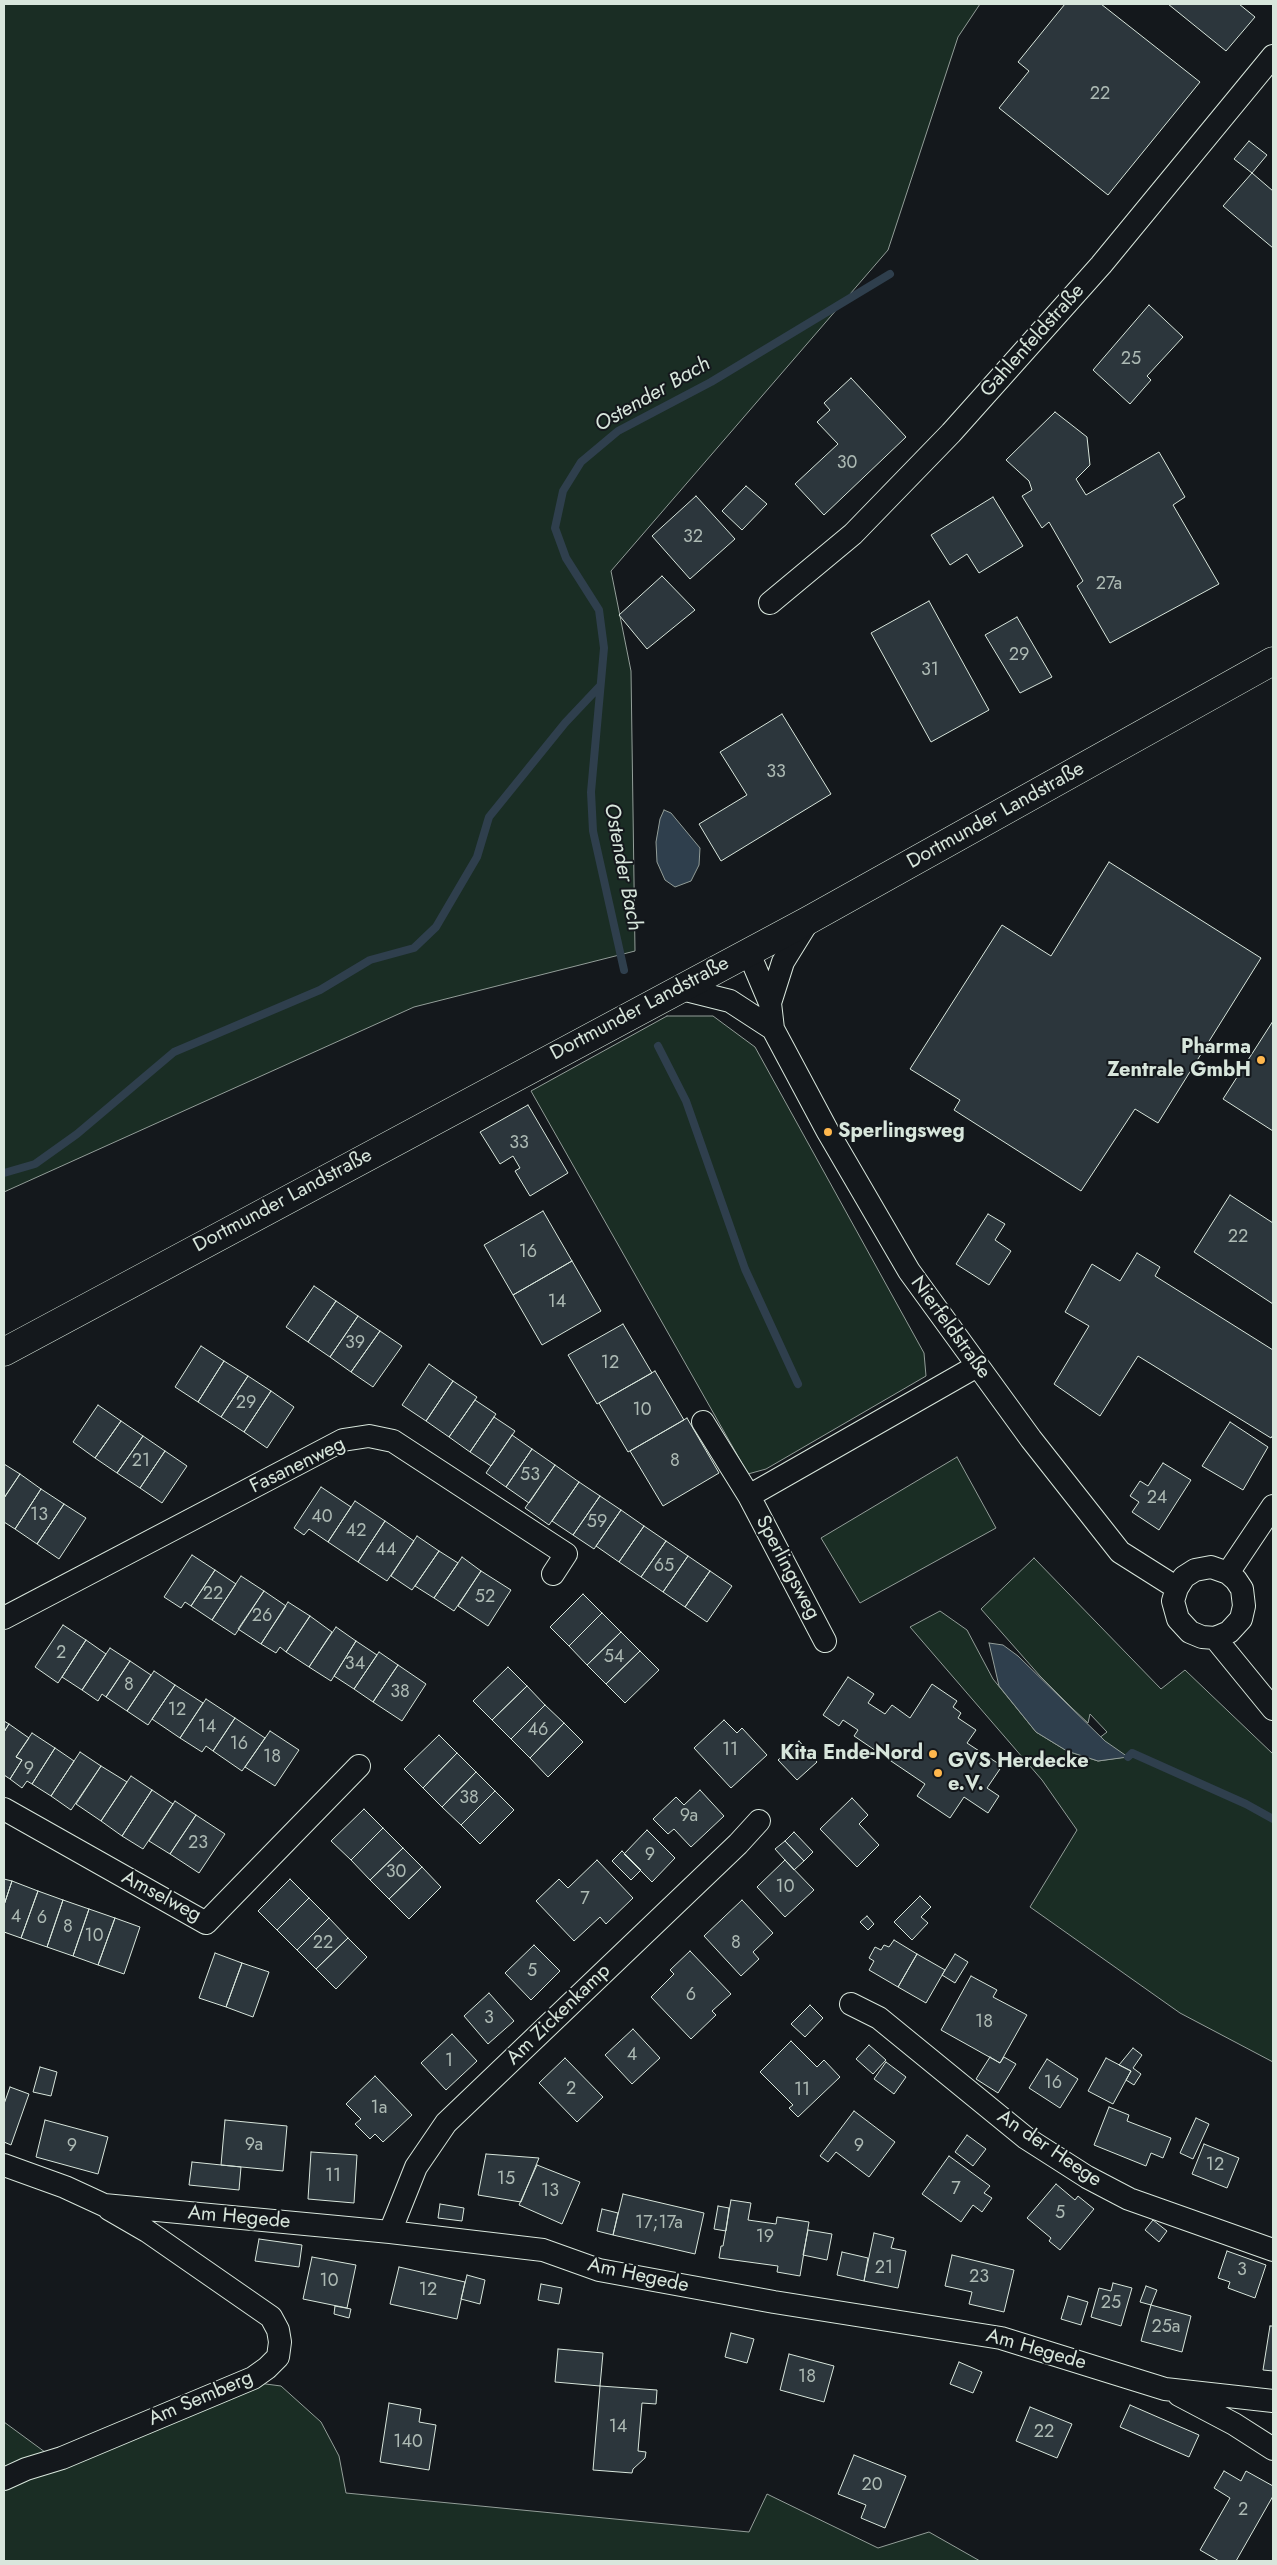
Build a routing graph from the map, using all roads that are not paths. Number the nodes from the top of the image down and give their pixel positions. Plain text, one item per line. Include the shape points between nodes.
1 (1273, 56) edge
2 (770, 603) dead end
3 (1273, 661) edge
4 (809, 920) junction
5 (748, 951) junction
6 (678, 988) junction
7 (770, 1003) junction
8 (772, 1029) junction
9 (4, 1352) edge
10 (977, 1366) junction
11 (703, 1422) dead end
12 (749, 1496) junction
13 (1273, 1506) edge
14 (1228, 1572) junction
15 (553, 1574) dead end
16 (1176, 1588) junction
17 (4, 1618) edge
18 (1215, 1638) junction
19 (825, 1641) dead end
20 (1273, 1709) edge
21 (359, 1766) dead end
22 (4, 1810) edge
23 (759, 1821) dead end
24 (851, 2004) dead end
25 (4, 2165) edge
26 (104, 2205) junction
27 (390, 2232) junction
28 (1273, 2250) edge
29 (1165, 2389) junction
30 (1273, 2401) edge
31 (1273, 2449) edge
32 (4, 2479) edge

1 - 2 street, Gahlenfeldstraße via 1101,264 952,432 853,534
3 - 4 main road, Dortmunder Landstraße
4 - 5 main road, Dortmunder Landstraße
4 - 7 street, Nierfeldstraße via 783,962
5 - 6 main road, Dortmunder Landstraße
5 - 7 street, Nierfeldstraße
6 - 8 street, Nierfeldstraße via 730,1001
6 - 9 main road, Dortmunder Landstraße
7 - 8 street, Nierfeldstraße
8 - 10 street, Nierfeldstraße via 909,1271
10 - 12 street, Sperlingsweg
10 - 16 street, Nierfeldstraße via 1069,1490 1120,1552
11 - 12 street, Sperlingsweg
12 - 19 street, Sperlingsweg
13 - 14 street
14 - 16 street via 1211,1567 1195,1570
14 - 18 street via 1242,1589 1244,1606 1241,1619 1229,1632
15 - 17 street, Fasanenweg via 566,1554 393,1441 369,1436 343,1440
16 - 18 street via 1173,1601 1178,1619 1190,1632
18 - 20 street
21 - 22 street, Amselweg via 206,1923
23 - 27 street, Am Zickenkamp via 446,2123 416,2167
24 - 28 street, An der Heege via 879,2018 1012,2127 1087,2177 1129,2199
25 - 26 street, Am Hegede
26 - 27 street, Am Hegede
26 - 32 street, Am Semberg via 271,2317 278,2330 278,2357 253,2378
27 - 29 street, Am Hegede via 542,2250 599,2270 1002,2338
29 - 30 street, Am Hegede
29 - 31 street via 1234,2424

